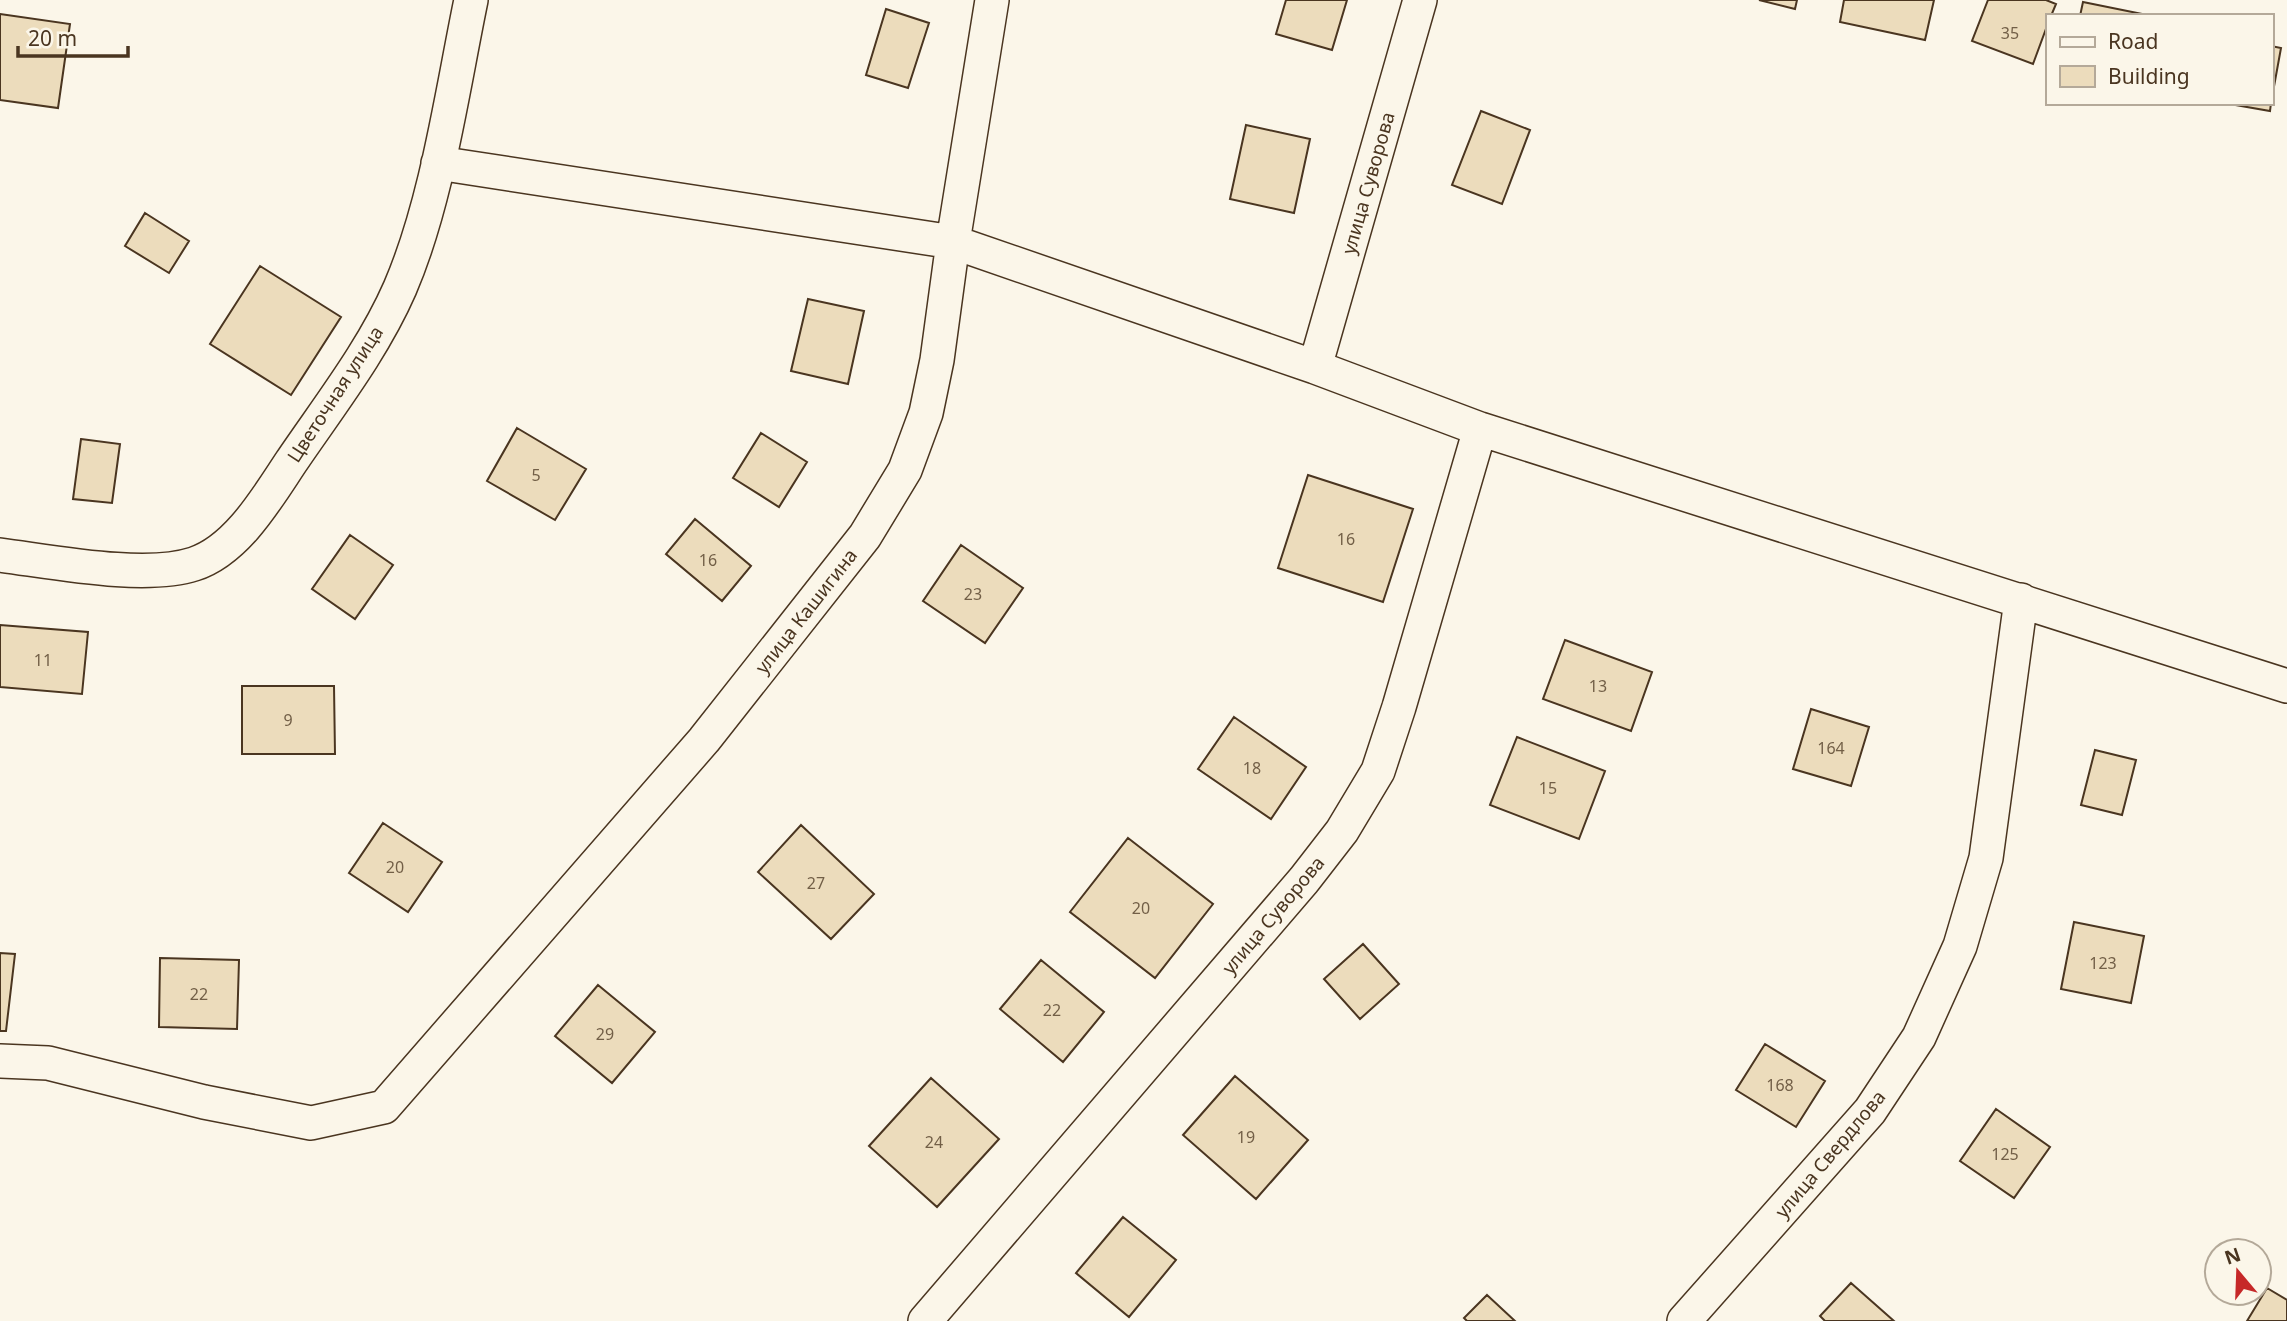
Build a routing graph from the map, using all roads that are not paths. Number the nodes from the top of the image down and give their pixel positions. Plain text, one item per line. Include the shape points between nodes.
1 (471, 0) edge
2 (992, 0) edge
3 (1420, 0) edge
4 (438, 163) junction
5 (953, 242) junction
6 (1315, 367) junction
7 (1480, 429) junction
8 (0, 555) edge
9 (2021, 600) junction
10 (2287, 686) edge
11 (0, 1061) edge
12 (925, 1321) edge
13 (1685, 1321) edge

1 - 4 street, Цветочная улица
2 - 5 street, улица Кашигина
3 - 6 street, улица Суворова
4 - 5 street
4 - 8 street, Цветочная улица via 400,288 369,346 263,505 226,546 196,564 164,571
5 - 6 street
5 - 11 street, улица Кашигина via 926,413 905,470 866,536 704,740 384,1107 312,1123 48,1063
6 - 7 street
7 - 9 street
7 - 12 street, улица Суворова via 1378,771 1342,831
9 - 10 street
9 - 13 street, улица Свердлова via 1986,858 1961,946 1919,1037 1870,1111

